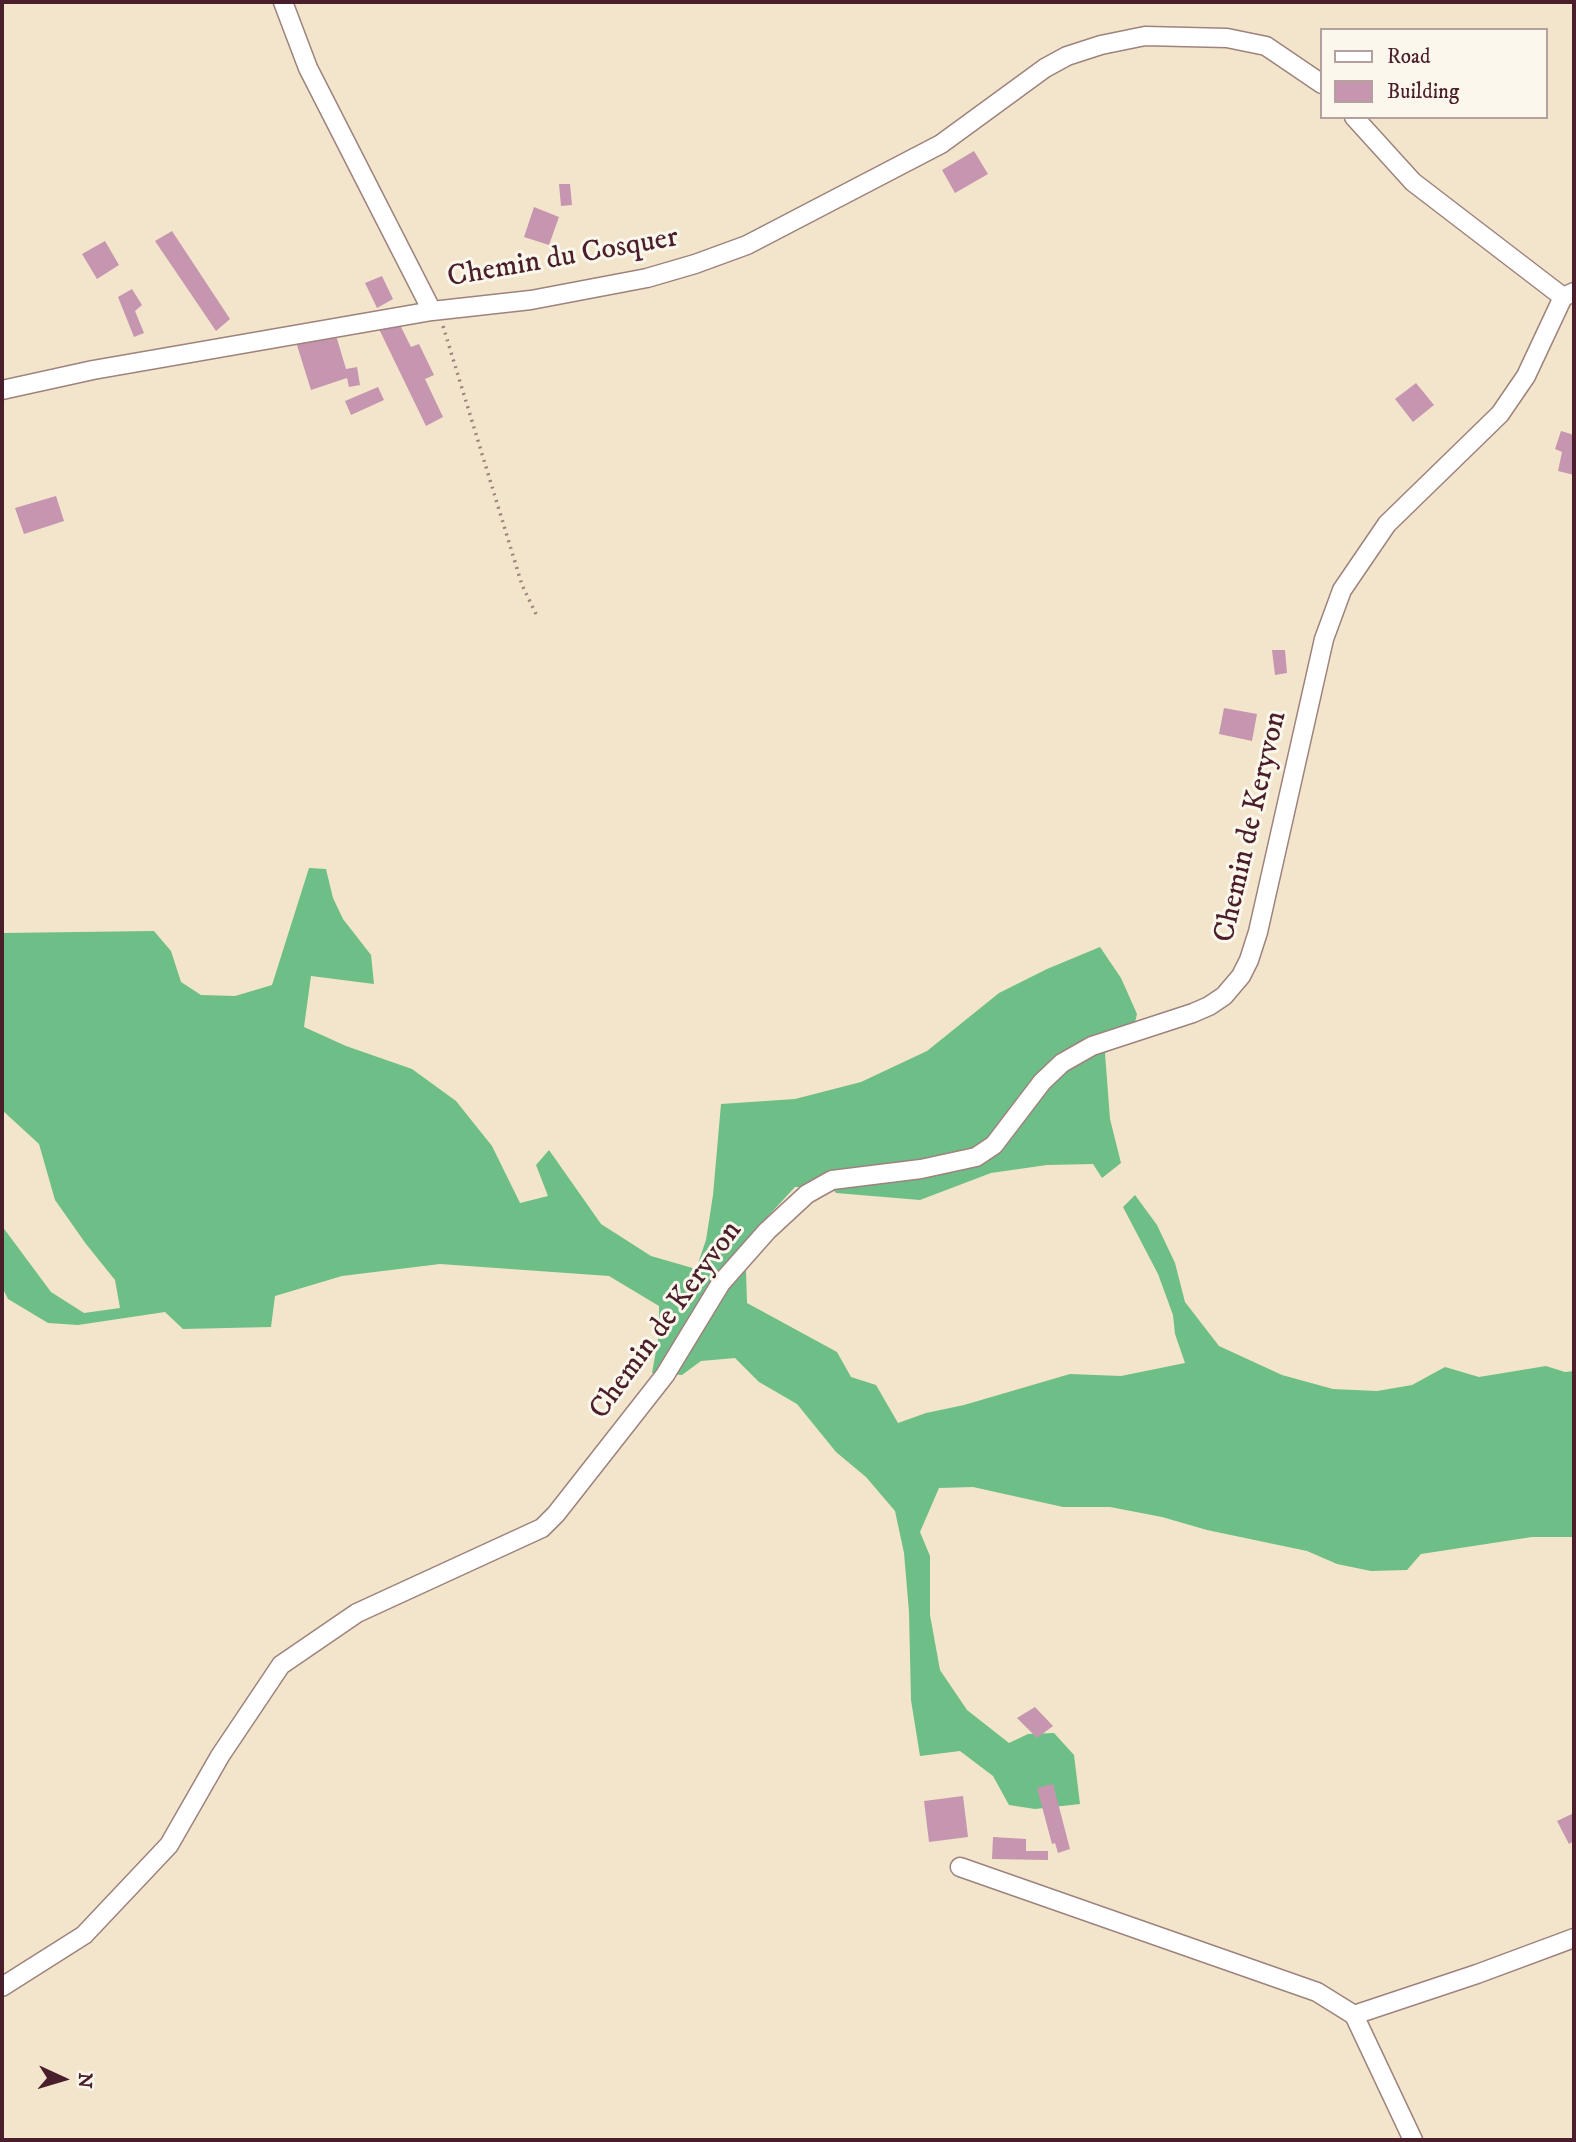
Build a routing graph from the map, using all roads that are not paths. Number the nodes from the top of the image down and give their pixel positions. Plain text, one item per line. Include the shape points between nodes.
1 (283, 2) edge
2 (1320, 83) edge
3 (1356, 119) edge
4 (1569, 295) edge
5 (435, 311) junction
6 (2, 390) edge
7 (960, 1867) dead end
8 (1574, 1938) edge
9 (2, 1987) edge
10 (1354, 2015) junction
11 (1413, 2140) edge

1 - 5 street via 308,68
2 - 5 street, Chemin du Cosquer via 1266,46 1227,38 1145,36 1101,45 1045,68 941,144 747,245 647,278 531,300
3 - 4 street via 1413,182
4 - 9 street, Chemin de Keryvon via 1500,414 1387,524 1342,590 1324,639 1258,932 1245,968 1224,996 1193,1013 1092,1046 1062,1063 994,1145 976,1157 921,1170 832,1181 807,1194 721,1283 664,1375 542,1528 357,1613 281,1665 220,1756 169,1845 84,1935
5 - 6 street, Chemin du Cosquer
7 - 10 street via 1317,1992
8 - 10 street
10 - 11 street

